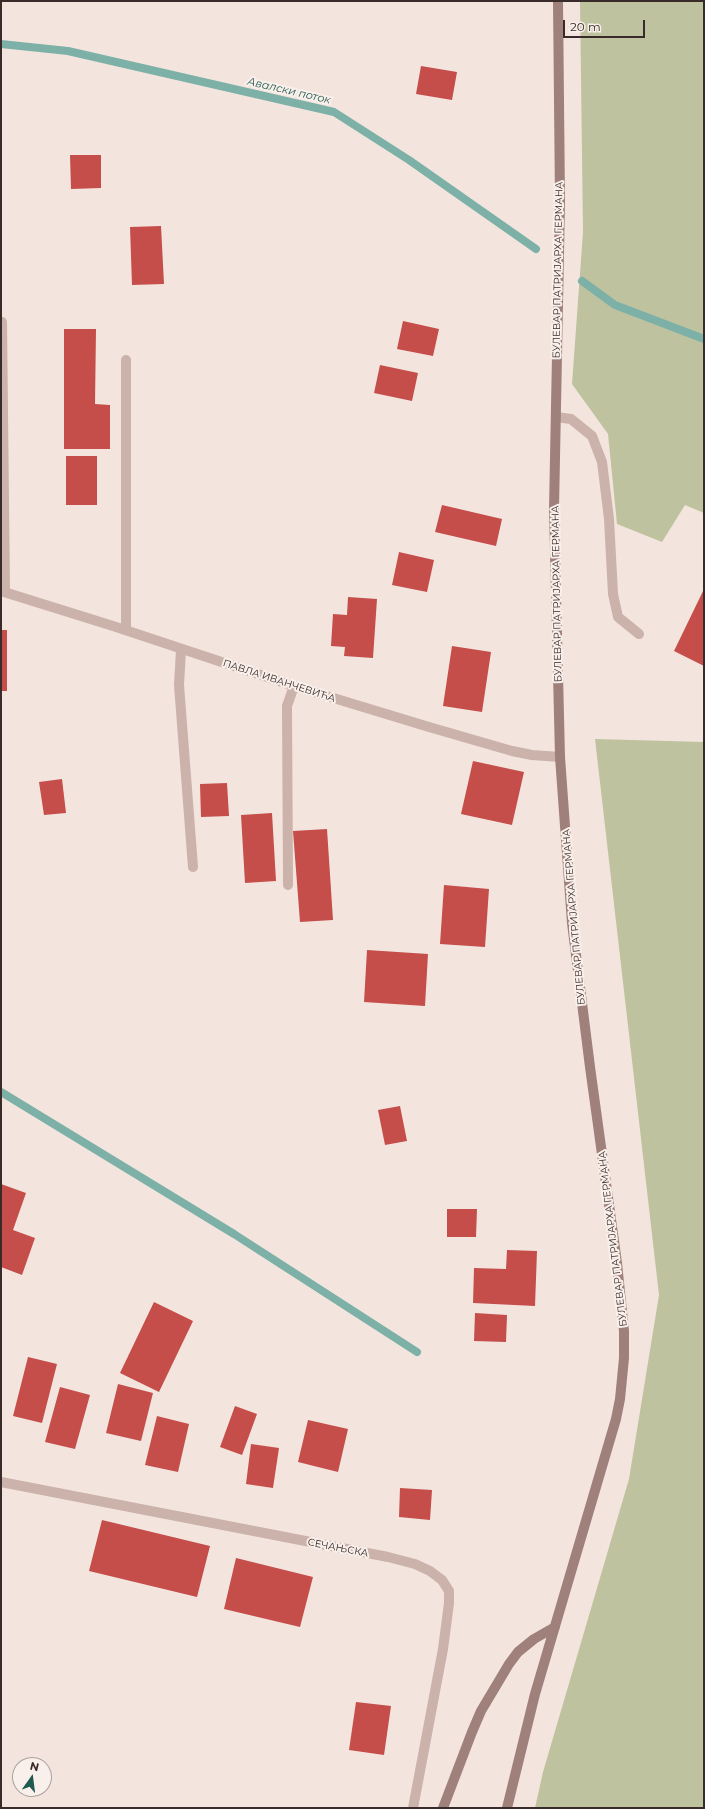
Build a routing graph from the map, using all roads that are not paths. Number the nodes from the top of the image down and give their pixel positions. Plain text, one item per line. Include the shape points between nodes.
1 (558, 1) edge
2 (2, 322) dead end
3 (126, 360) dead end
4 (556, 417) junction
5 (3, 592) edge
6 (126, 630) junction
7 (639, 634) dead end
8 (181, 650) junction
9 (294, 686) junction
10 (560, 757) junction
11 (193, 867) dead end
12 (288, 885) dead end
13 (1, 1482) edge
14 (555, 1627) junction
15 (413, 1808) edge
16 (443, 1808) edge
17 (507, 1808) edge

1 - 4 main road, БУЛЕВАР ПАТРИЈАРХА ГЕРМАНА via 560,201
2 - 5 street
3 - 6 street
4 - 7 street via 571,419 592,436 602,462 609,519 612,594 618,617
4 - 10 main road, БУЛЕВАР ПАТРИЈАРХА ГЕРМАНА via 554,509
5 - 6 street, ПАВЛА ИВАНЧЕВИЋА
6 - 8 street, ПАВЛА ИВАНЧЕВИЋА
8 - 9 street, ПАВЛА ИВАНЧЕВИЋА
8 - 11 street via 178,685
9 - 10 street, ПАВЛА ИВАНЧЕВИЋА via 512,751
9 - 12 street via 287,706
10 - 14 main road, БУЛЕВАР ПАТРИЈАРХА ГЕРМАНА via 572,922 617,1263 624,1358 616,1419
13 - 15 street, СЕЧАЊСКА via 388,1557 415,1564 442,1580 449,1591 448,1603
14 - 16 main road via 534,1639 508,1664 472,1732
14 - 17 main road, БУЛЕВАР ПАТРИЈАРХА ГЕРМАНА via 524,1732

